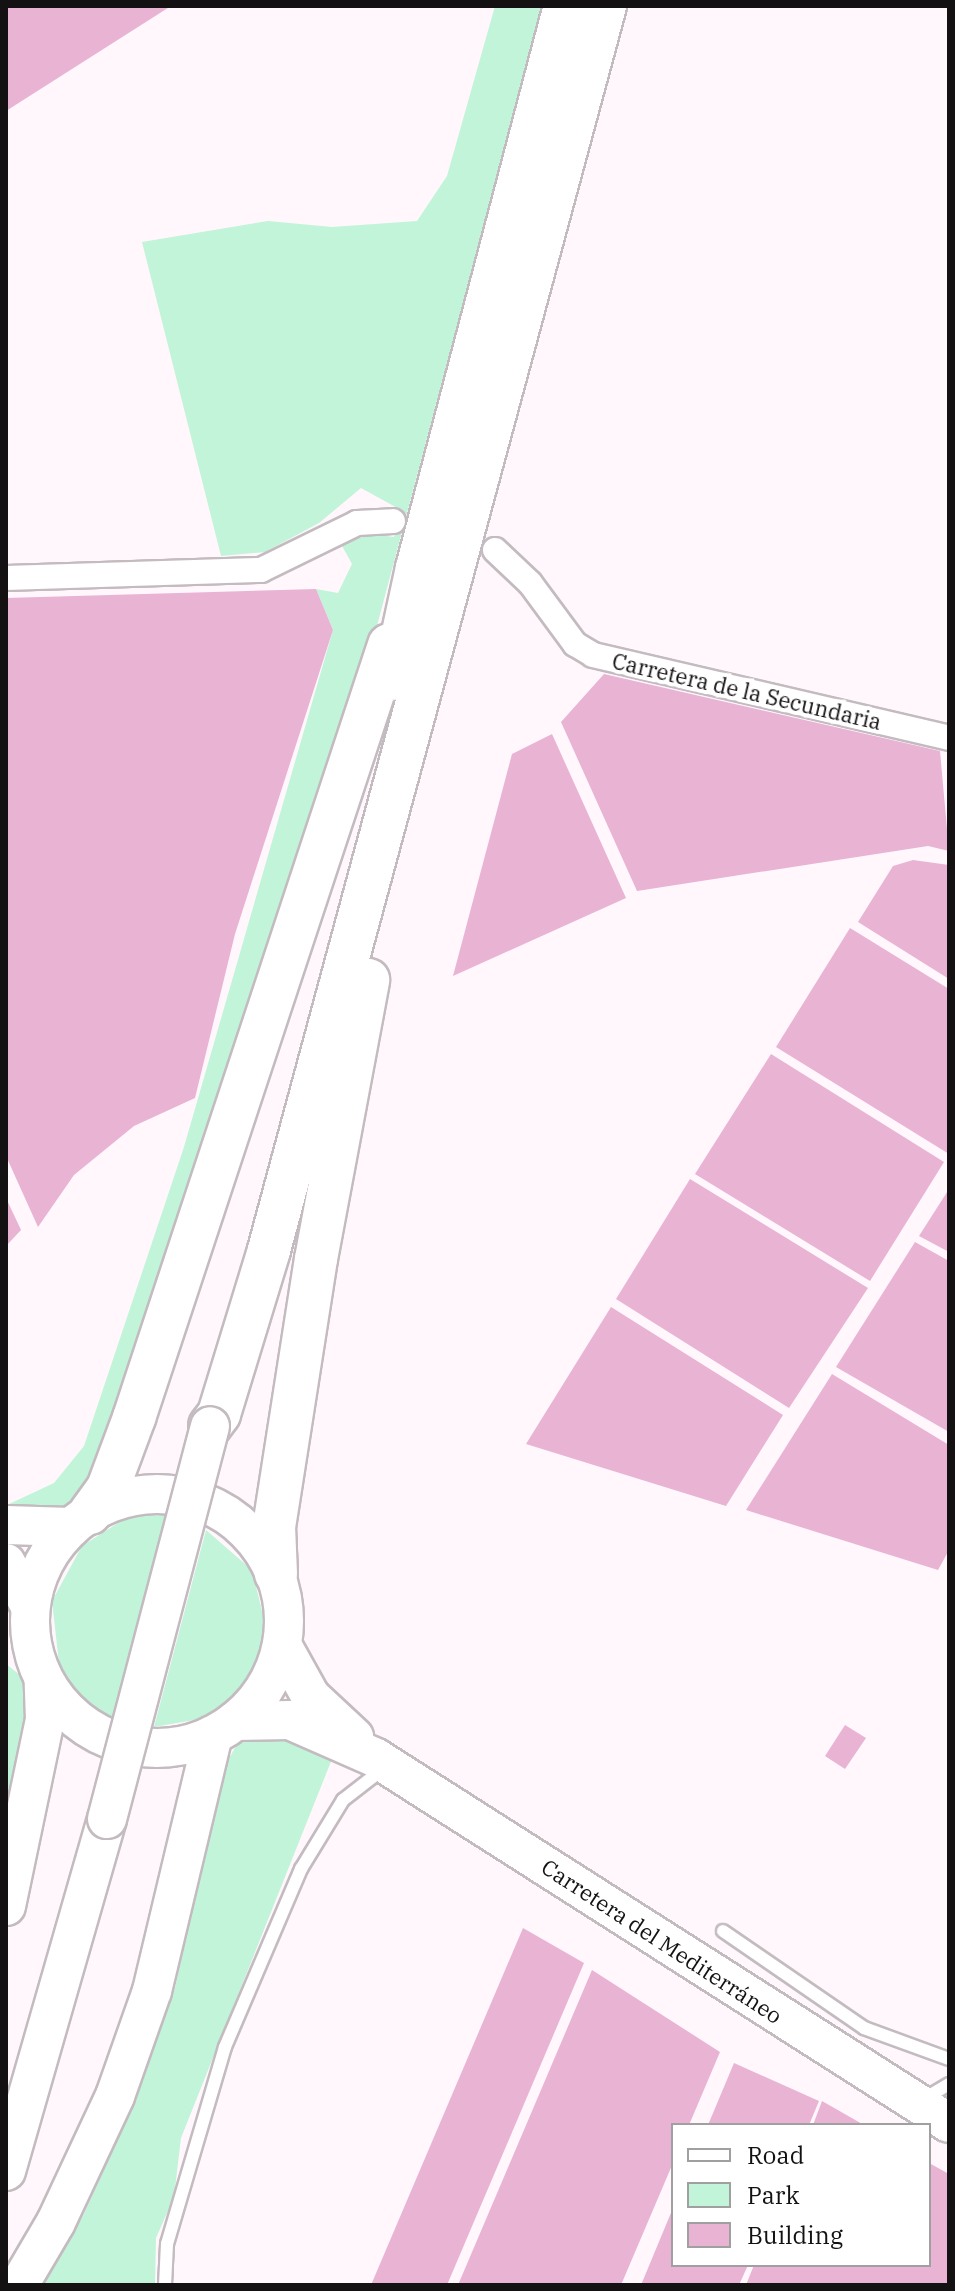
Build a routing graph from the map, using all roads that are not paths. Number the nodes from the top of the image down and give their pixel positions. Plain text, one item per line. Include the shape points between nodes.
1 (565, 6) edge
2 (605, 6) edge
3 (393, 521) dead end
4 (495, 550) dead end
5 (417, 568) junction
6 (6, 578) edge
7 (445, 604) junction
8 (949, 738) edge
9 (210, 1426) junction
10 (80, 1520) junction
11 (6, 1525) edge
12 (6, 1563) edge
13 (276, 1574) junction
14 (30, 1606) junction
15 (282, 1645) junction
16 (44, 1682) junction
17 (224, 1728) junction
18 (382, 1762) junction
19 (6, 1906) edge
20 (723, 1931) dead end
21 (949, 2059) edge
22 (949, 2084) edge
23 (917, 2103) junction
24 (949, 2123) edge
25 (6, 2171) edge
26 (19, 2285) edge
27 (165, 2285) edge

1 - 5 highway
2 - 7 highway
3 - 6 street via 357,523 261,570
4 - 8 street, Carretera de la Secundaria via 530,583 575,644 593,655
5 - 9 highway via 404,639 249,1223 207,1412
5 - 10 highway via 134,1418 108,1488
7 - 9 highway via 269,1250 219,1414
7 - 13 highway via 441,648 360,1021 316,1259 274,1527
9 - 25 main road, bridge via 107,1819
10 - 11 main road
10 - 13 main road via 149,1495 197,1500 230,1517 257,1542
10 - 14 main road via 37,1577
12 - 14 main road
13 - 15 main road via 284,1609
14 - 16 main road via 31,1645
15 - 17 main road via 256,1700
15 - 18 main road, Carretera del Mediterráneo via 311,1697
16 - 17 main road via 68,1712 100,1735 137,1747 176,1747
16 - 19 main road via 45,1720
17 - 18 main road, Carretera del Mediterráneo via 290,1720
17 - 26 main road via 152,1991 115,2096 56,2222
18 - 23 main road, Carretera del Mediterráneo
18 - 27 lane via 343,1800 301,1869 202,2107 193,2172 167,2244
20 - 21 lane via 864,2028
22 - 23 lane
23 - 24 main road, Carretera del Mediterráneo

